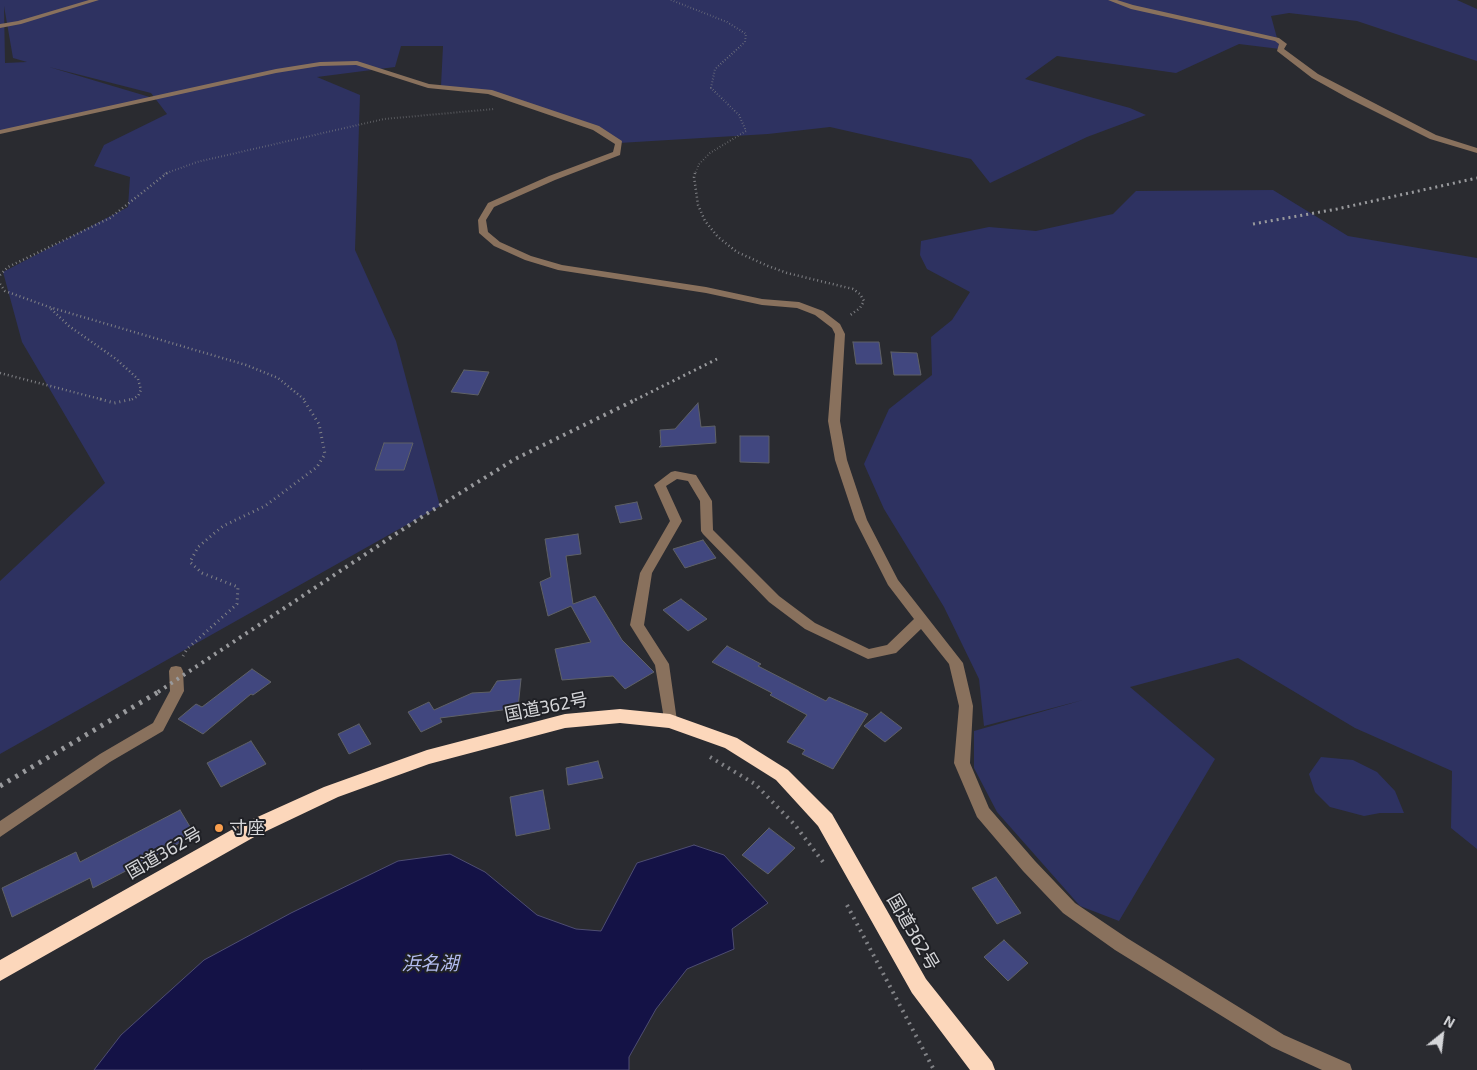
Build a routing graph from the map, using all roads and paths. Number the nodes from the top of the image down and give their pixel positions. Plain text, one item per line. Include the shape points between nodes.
1 (96, 0) edge
2 (671, 0) edge
3 (1111, 0) edge
4 (0, 26) edge
5 (496, 109) dead end
6 (0, 132) edge
7 (1477, 152) edge
8 (0, 275) edge
9 (0, 284) edge
10 (48, 307) junction
11 (836, 326) junction
12 (0, 373) edge
13 (922, 620) junction
14 (176, 672) joint
15 (670, 721) junction
16 (708, 756) dead end
17 (0, 830) edge
18 (828, 869) dead end
19 (846, 903) dead end
20 (0, 971) edge
21 (934, 1070) edge
22 (984, 1070) edge
23 (1343, 1070) edge

1 - 4 street
2 - 11 path via 728,22 746,34 745,42 715,69 711,88 739,115 746,130 699,164 694,177 698,205 705,221 718,238 737,252 787,273 853,289 860,294 864,301 860,308
3 - 7 street via 1277,39 1283,44 1280,49 1315,76 1433,137
5 - 8 path via 384,119 197,162 162,176 110,218 23,259
6 - 11 street via 320,64 357,63 428,86 488,92 596,128 619,143 617,153 491,205 482,220 484,233 497,244 561,268 762,302 799,304
9 - 10 path via 5,291
10 - 12 path via 138,379 141,390 138,396 114,403
10 - 14 path via 246,365 278,378 305,400 319,424 325,454 317,467 265,506 222,526 198,547 190,562 202,572 238,587 237,604 187,649
11 - 13 street via 840,334 834,421 840,460 861,520 893,582
13 - 15 street via 891,649 868,654 810,626 774,599 706,531 706,500 692,478 675,475 660,485 676,521 646,573 637,625 662,664
13 - 23 street via 956,663 966,706 962,763 984,812 1036,873 1069,908 1121,944 1278,1041
14 - 17 street via 177,691 158,727 105,758
15 - 20 highway, 国道362号 via 620,716 565,721 427,757 331,792 249,830
15 - 22 highway, 国道362号 via 732,744 782,775 825,820 919,986
16 - 18 path via 755,784 795,825
19 - 21 path

